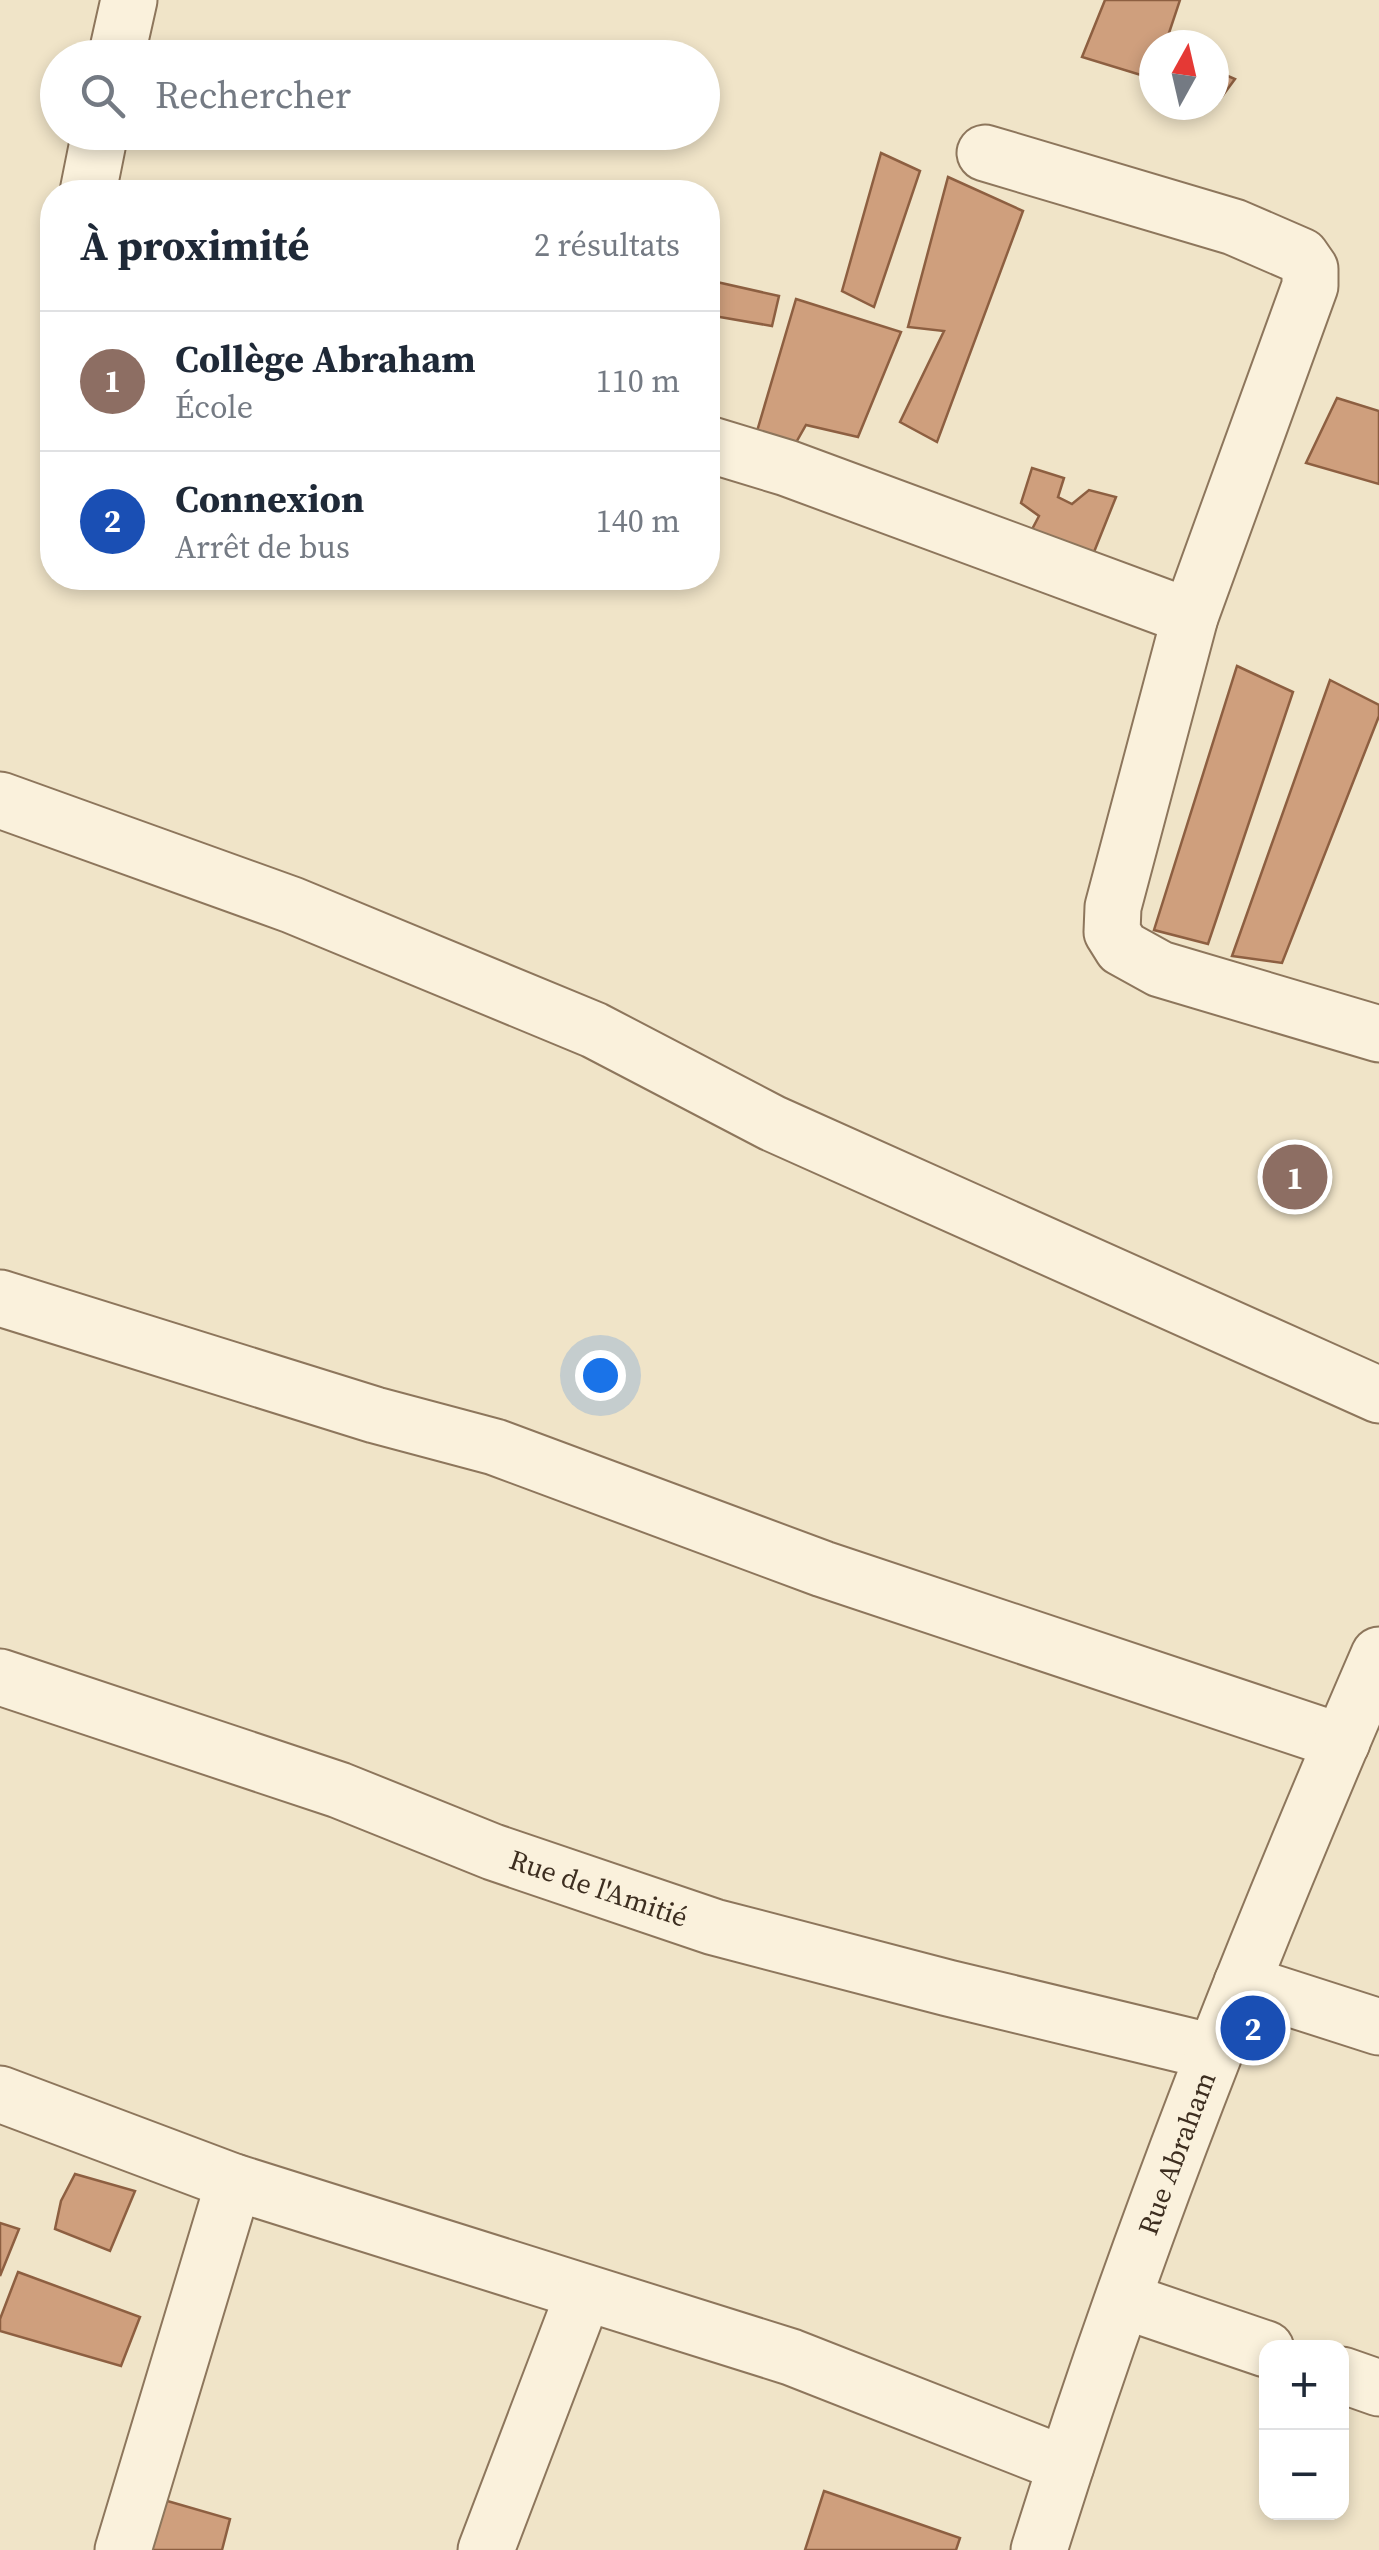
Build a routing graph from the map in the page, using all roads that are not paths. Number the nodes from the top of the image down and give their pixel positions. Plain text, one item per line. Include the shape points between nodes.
1 (128, 0) edge
2 (120, 40) edge
3 (96, 150) edge
4 (984, 153) dead end
5 (90, 180) edge
6 (720, 448) edge
7 (1190, 616) junction
8 (0, 800) edge
9 (1379, 1034) edge
10 (0, 1298) edge
11 (1379, 1395) edge
12 (1379, 1655) edge
13 (0, 1677) edge
14 (1342, 1742) junction
15 (1242, 1982) junction
16 (1379, 2027) edge
17 (1213, 2052) junction
18 (0, 2094) edge
19 (234, 2182) junction
20 (584, 2293) junction
21 (1124, 2300) junction
22 (1259, 2348) edge
23 (1349, 2377) edge
24 (1379, 2388) edge
25 (1066, 2465) junction
26 (123, 2550) edge
27 (486, 2550) edge
28 (1040, 2550) edge

1 - 2 street
3 - 5 street
4 - 7 street via 1234,227 1301,256 1310,269 1310,286
6 - 7 street
7 - 9 street via 1113,907 1112,932 1122,948 1160,969
8 - 11 street via 292,905 594,1030 772,1123
10 - 14 street via 495,1448 823,1568
12 - 14 street, Rue Abraham
13 - 17 street, Rue de l'Amitié via 714,1926
14 - 15 street, Rue Abraham
15 - 16 street
15 - 17 street, Rue Abraham
17 - 21 street, Rue Abraham
18 - 19 street
19 - 20 street
19 - 26 street
20 - 25 street via 808,2363
20 - 27 street
21 - 22 street
21 - 25 street, Rue Abraham
23 - 24 street
25 - 28 street, Rue Abraham

